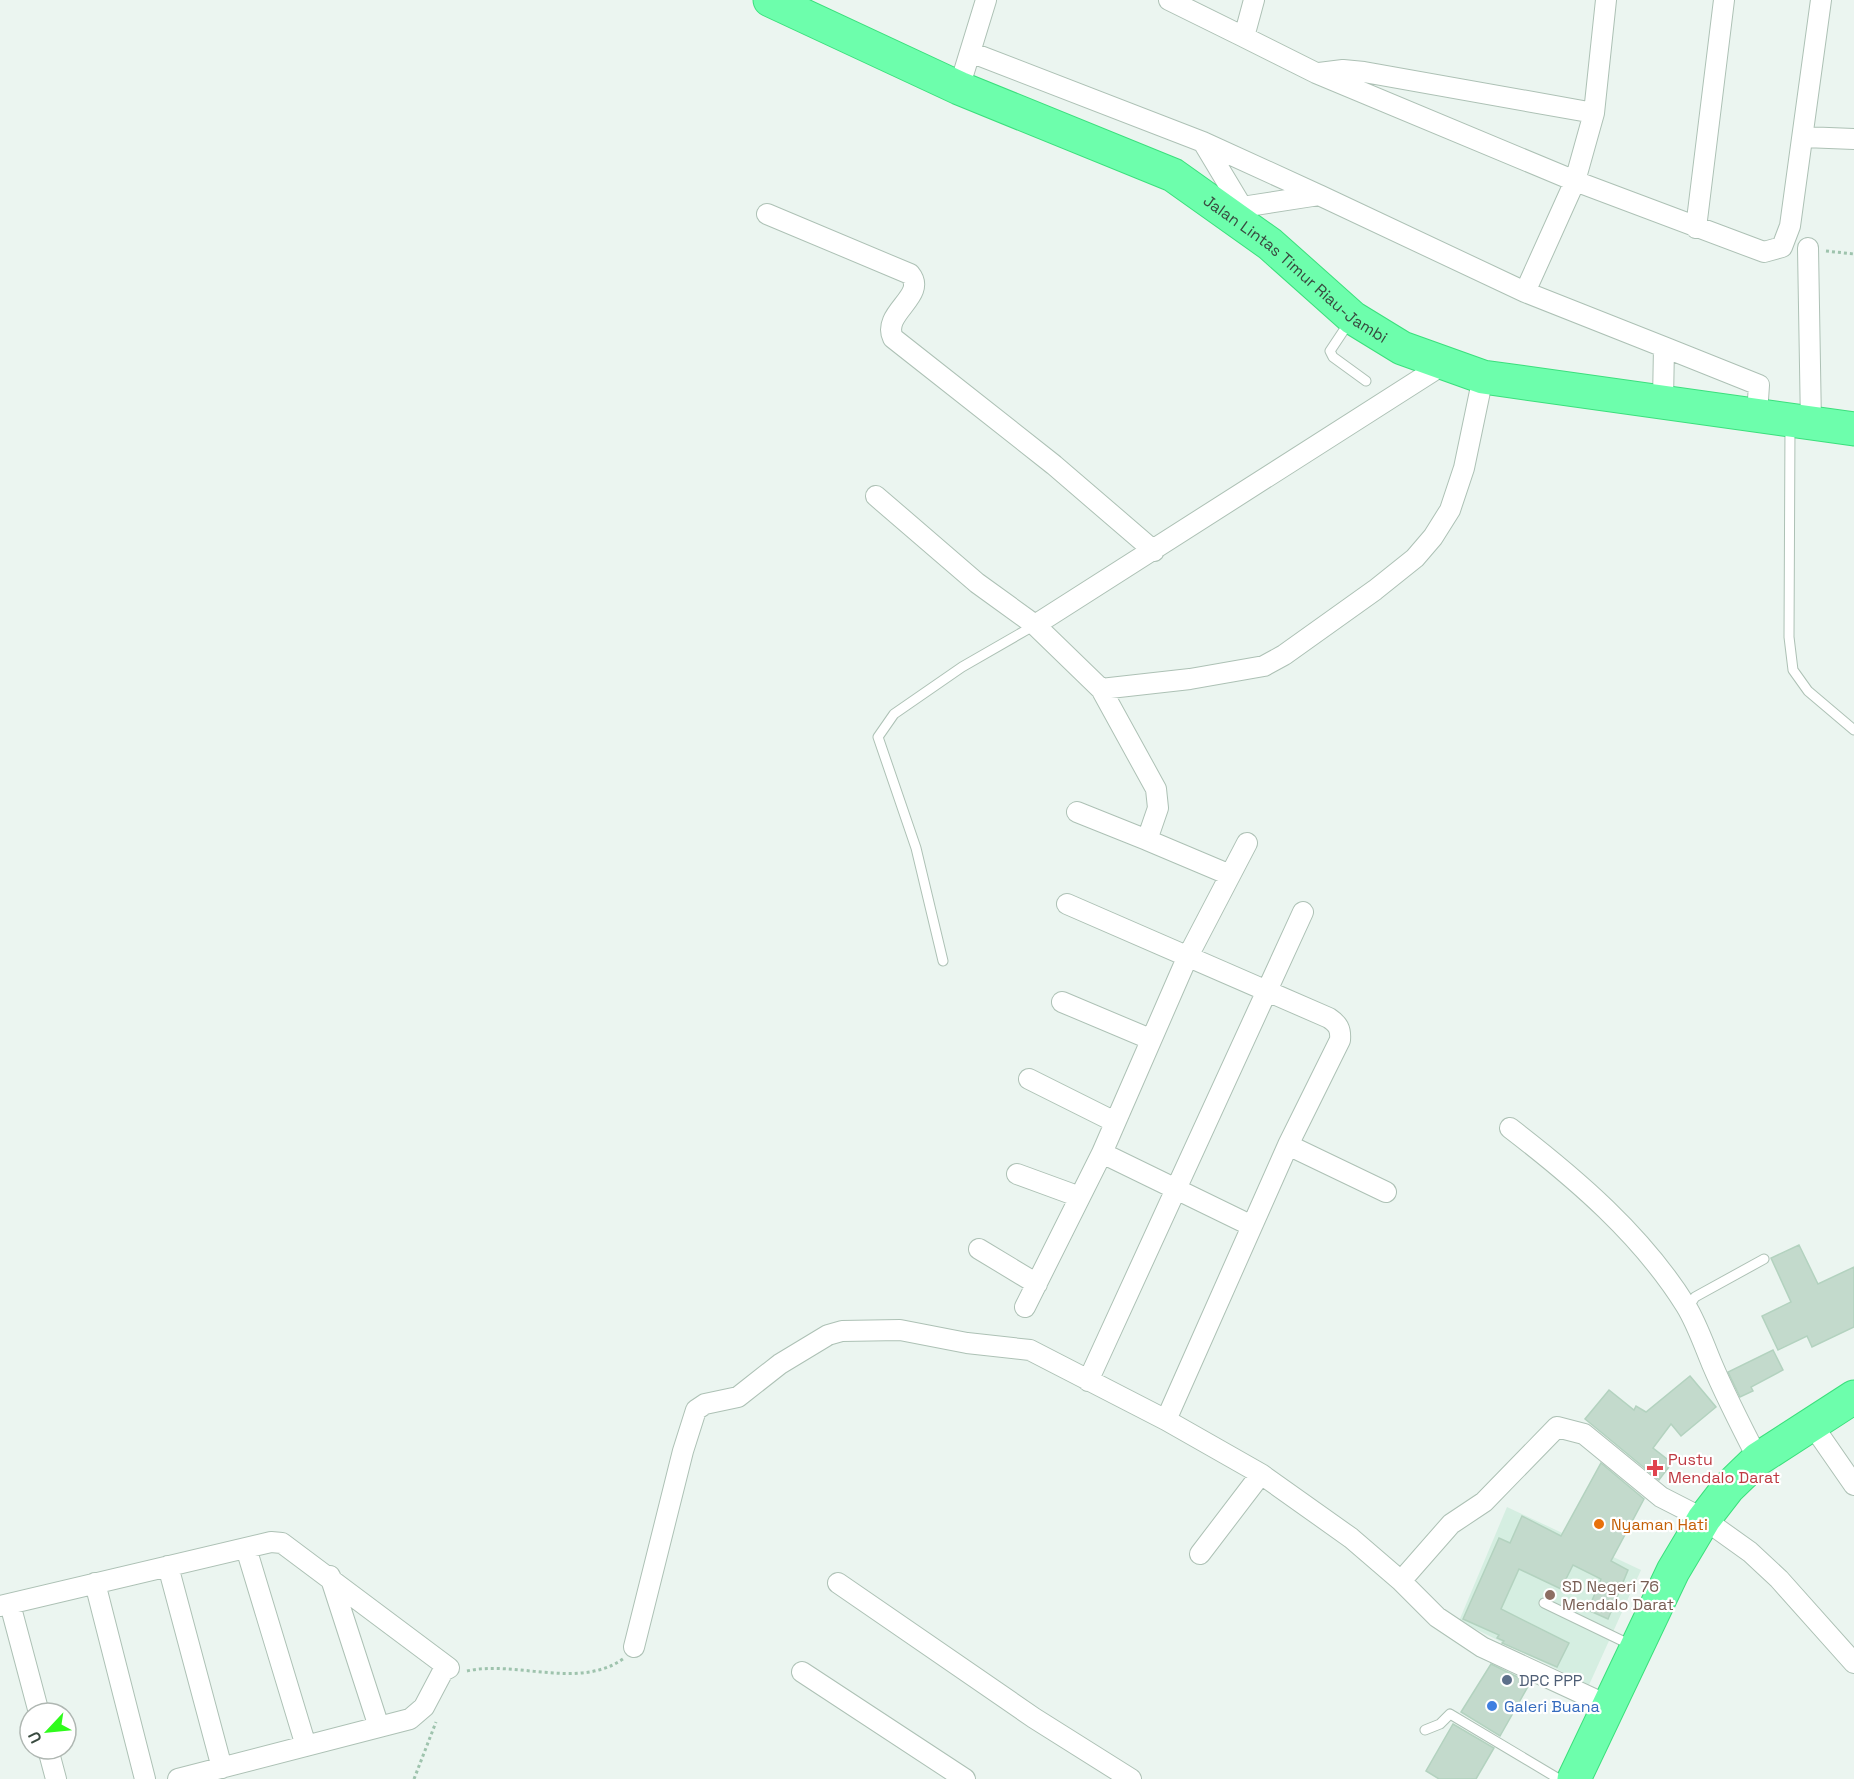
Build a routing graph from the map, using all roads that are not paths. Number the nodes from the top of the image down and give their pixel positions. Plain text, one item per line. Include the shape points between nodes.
1 (770, 0) edge
2 (986, 0) edge
3 (1169, 0) edge
4 (1254, 0) edge
5 (1606, 0) edge
6 (1724, 0) edge
7 (1821, 0) edge
8 (1245, 37) junction
9 (970, 52) junction
10 (1316, 74) junction
11 (959, 88) junction
12 (1594, 113) junction
13 (1804, 137) junction
14 (1854, 139) edge
15 (1203, 142) junction
16 (1575, 181) junction
17 (1319, 195) junction
18 (1239, 213) junction
19 (767, 214) dead end
20 (1696, 228) junction
21 (1808, 248) road end
22 (1525, 292) junction
23 (1353, 318) junction
24 (1664, 347) junction
25 (1444, 364) junction
26 (1483, 377) junction
27 (1366, 381) dead end
28 (1663, 400) junction
29 (1757, 414) junction
30 (1800, 422) junction
31 (1854, 429) edge
32 (876, 496) dead end
33 (1154, 550) junction
34 (1035, 625) junction
35 (1101, 689) junction
36 (1854, 730) edge
37 (1077, 812) dead end
38 (1147, 840) junction
39 (1247, 843) dead end
40 (1230, 875) junction
41 (1067, 904) dead end
42 (1303, 912) dead end
43 (1187, 958) junction
44 (943, 961) dead end
45 (1267, 992) junction
46 (1062, 1002) dead end
47 (1150, 1040) junction
48 (1029, 1079) dead end
49 (1115, 1122) junction
50 (1510, 1128) dead end
51 (1288, 1145) junction
52 (1102, 1153) junction
53 (1017, 1174) dead end
54 (1175, 1189) junction
55 (1386, 1192) dead end
56 (1080, 1197) junction
57 (1252, 1226) junction
58 (980, 1249) dead end
59 (1764, 1259) dead end
60 (1036, 1284) junction
61 (1025, 1307) dead end
62 (1688, 1309) junction
63 (1088, 1381) junction
64 (1854, 1397) edge
65 (1166, 1420) junction
66 (1811, 1423) junction
67 (1758, 1459) junction
68 (1262, 1474) junction
69 (1854, 1485) edge
70 (1704, 1519) junction
71 (246, 1548) junction
72 (1200, 1554) dead end
73 (168, 1566) junction
74 (330, 1576) junction
75 (1401, 1581) junction
76 (838, 1583) dead end
77 (95, 1584) junction
78 (1544, 1603) dead end
79 (5, 1605) edge
80 (634, 1647) road end
81 (1635, 1648) junction
82 (1854, 1664) edge
83 (802, 1672) dead end
84 (35, 1701) edge
85 (1609, 1706) junction
86 (379, 1727) junction
87 (1425, 1730) dead end
88 (306, 1746) junction
89 (51, 1761) edge
90 (222, 1768) junction
91 (56, 1779) edge
92 (145, 1779) edge
93 (178, 1779) edge
94 (965, 1779) edge
95 (1131, 1779) edge
96 (1559, 1779) edge
97 (1574, 1779) edge

1 - 11 highway, Jalan Lintas Timur Riau-Jambi
2 - 9 street
3 - 8 street
4 - 8 street
5 - 12 street
6 - 20 street
7 - 13 street
8 - 10 street
9 - 11 street
9 - 15 street
10 - 12 street via 1364,72
10 - 16 street
11 - 18 highway, Jalan Lintas Timur Riau-Jambi via 1173,174
12 - 16 street
13 - 14 street
13 - 20 street via 1790,226 1782,247 1764,252
15 - 17 street
15 - 18 street
16 - 20 street
16 - 22 street
17 - 18 street
17 - 22 street
18 - 23 highway, Jalan Lintas Timur Riau-Jambi
19 - 33 street via 910,274 914,289 892,321 893,338
21 - 30 street
22 - 24 street
23 - 25 highway, Jalan Lintas Timur Riau-Jambi via 1402,348
23 - 27 lane via 1330,351
24 - 28 street
24 - 29 street via 1759,385
25 - 26 highway, Jalan Lintas Timur Riau-Jambi
25 - 33 street
26 - 28 highway, Jalan Lintas Timur Riau-Jambi
26 - 35 street via 1464,468 1450,510 1415,558 1366,597 1264,666 1190,680
28 - 29 highway, Jalan Lintas Timur Riau-Jambi
29 - 30 highway, Jalan Lintas Timur Riau-Jambi
30 - 31 highway, Jalan Lintas Timur Riau-Jambi
30 - 36 lane via 1789,637 1793,670 1808,690
32 - 34 street via 977,583
33 - 34 street
34 - 35 street
34 - 44 lane via 962,667 894,714 878,737 916,848
35 - 38 street via 1156,789 1159,802
37 - 38 street
38 - 40 street
39 - 40 street
40 - 43 street
41 - 43 street
42 - 45 street
43 - 45 street
43 - 47 street
45 - 51 street via 1329,1018 1341,1032
45 - 54 street
46 - 47 street
47 - 49 street
48 - 49 street
49 - 52 street
50 - 62 street via 1598,1200 1671,1283
51 - 55 street
51 - 57 street
52 - 54 street
52 - 56 street
53 - 56 street
54 - 57 street
54 - 63 street
56 - 60 street
57 - 65 street
58 - 60 street
59 - 62 lane via 1695,1297
60 - 61 street
62 - 67 street
63 - 65 street
63 - 80 street via 1022,1348 967,1343 900,1330 842,1331 828,1335 780,1364 738,1397 705,1404 696,1410 685,1442
64 - 66 highway
65 - 68 street
66 - 67 highway
66 - 69 street
67 - 70 highway
68 - 72 street
68 - 75 street via 1351,1538
70 - 75 street via 1661,1497 1584,1434 1557,1427 1484,1502 1451,1524
70 - 81 highway
70 - 82 street via 1779,1579
71 - 73 street
71 - 74 street via 282,1543
71 - 88 street
73 - 77 street
73 - 90 street
74 - 86 street
74 - 86 street via 449,1668 443,1671 420,1713
75 - 85 street via 1437,1617 1482,1647
76 - 95 street via 1034,1718
77 - 79 street
77 - 92 street
78 - 81 lane
79 - 84 street
81 - 85 highway
83 - 94 street
85 - 97 highway
86 - 88 street
87 - 96 lane via 1440,1725 1450,1714
88 - 90 street
89 - 91 street
90 - 93 street

